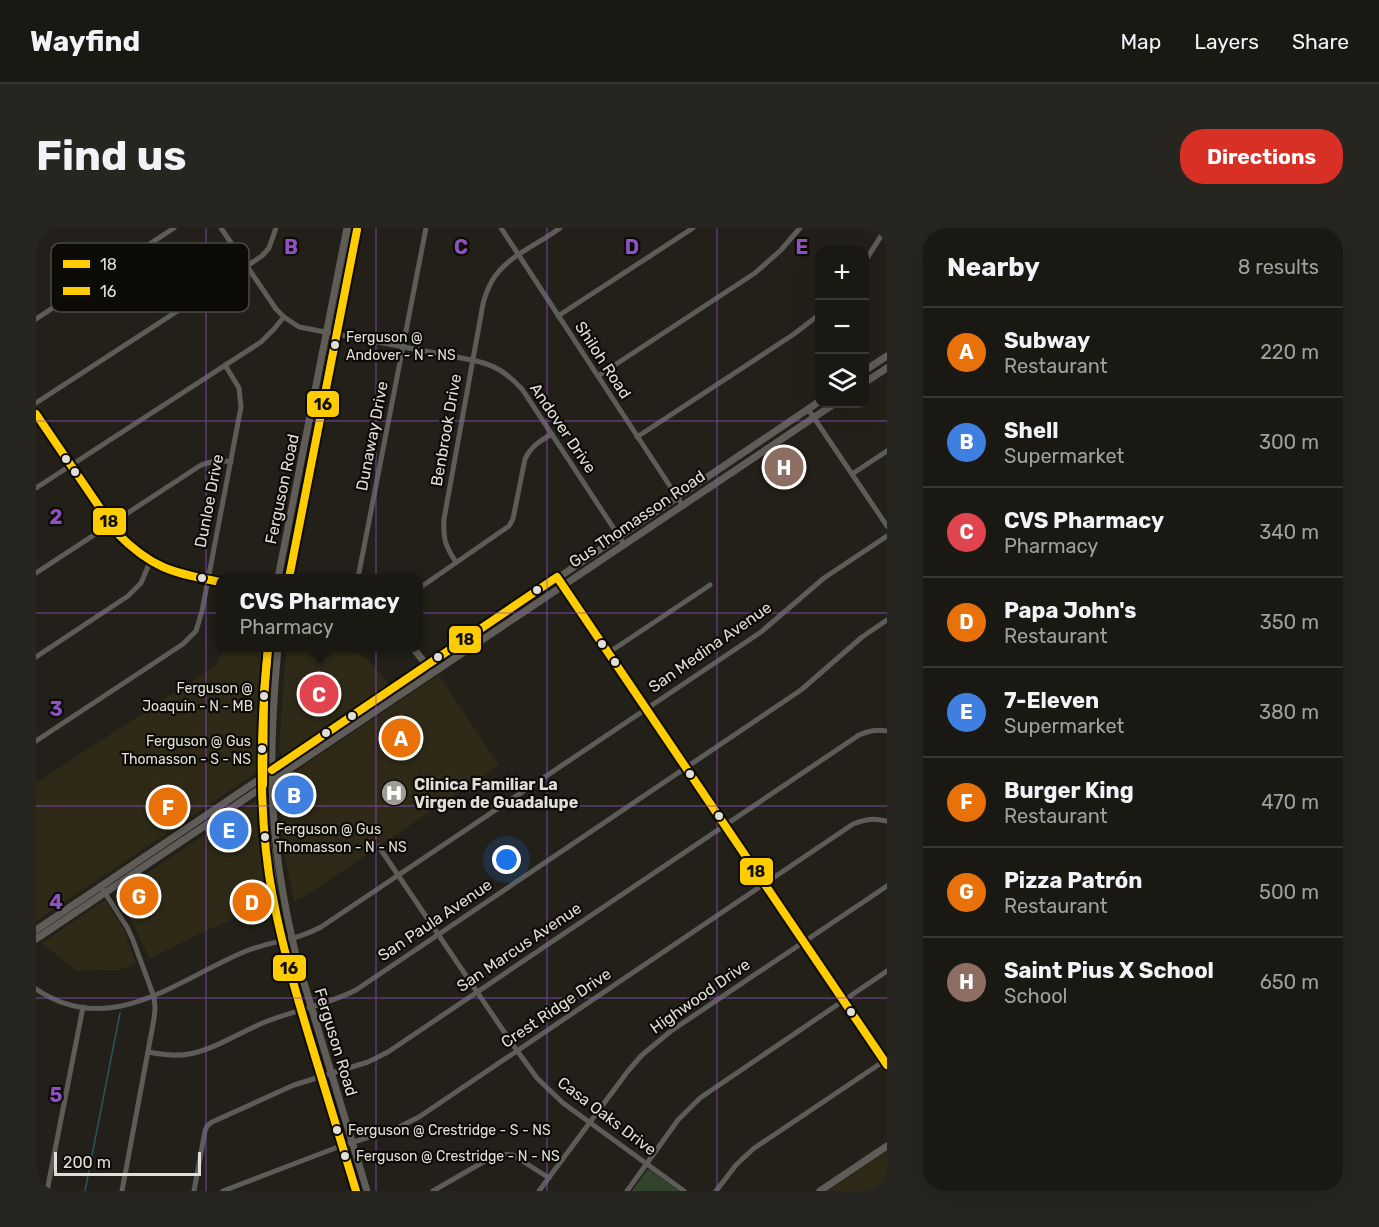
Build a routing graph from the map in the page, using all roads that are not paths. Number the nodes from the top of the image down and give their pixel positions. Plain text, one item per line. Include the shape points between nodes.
1 (47, 228) edge
2 (174, 228) edge
3 (221, 228) edge
4 (276, 228) edge
5 (347, 228) edge
6 (354, 228) edge
7 (426, 228) edge
8 (501, 228) edge
9 (560, 228) edge
10 (693, 228) edge
11 (800, 228) edge
12 (886, 228) edge
13 (36, 235) edge
14 (151, 243) edge
15 (231, 243) edge
16 (518, 255) junction
17 (869, 255) edge
18 (249, 264) edge
19 (249, 270) edge
20 (51, 309) edge
21 (175, 312) edge
22 (558, 316) junction
23 (284, 317) junction
24 (815, 317) edge
25 (36, 319) edge
26 (330, 332) junction
27 (403, 347) junction
28 (887, 356) edge
29 (472, 360) junction
30 (225, 365) junction
31 (869, 368) edge
32 (887, 368) edge
33 (598, 376) junction
34 (869, 380) edge
35 (36, 403) edge
36 (815, 404) edge
37 (828, 408) edge
38 (808, 409) junction
39 (36, 414) edge
40 (814, 417) junction
41 (552, 434) junction
42 (637, 437) junction
43 (309, 447) junction
44 (749, 449) junction
45 (887, 451) edge
46 (754, 457) junction
47 (231, 462) junction
48 (71, 465) junction
49 (852, 474) junction
50 (36, 488) edge
51 (677, 497) junction
52 (682, 506) junction
53 (111, 524) junction
54 (887, 526) edge
55 (618, 537) junction
56 (887, 537) edge
57 (624, 544) junction
58 (150, 562) junction
59 (456, 562) junction
60 (36, 573) edge
61 (279, 574) edge
62 (289, 574) edge
63 (359, 574) edge
64 (557, 577) junction
65 (208, 579) junction
66 (216, 581) edge
67 (423, 585) edge
68 (562, 585) junction
69 (710, 585) dead end
70 (887, 620) edge
71 (268, 652) edge
72 (278, 652) edge
73 (416, 652) edge
74 (608, 653) junction
75 (36, 657) edge
76 (427, 665) junction
77 (431, 673) junction
78 (366, 706) junction
79 (646, 709) junction
80 (371, 714) junction
81 (887, 731) edge
82 (320, 738) junction
83 (36, 741) edge
84 (320, 748) junction
85 (686, 767) junction
86 (272, 770) junction
87 (264, 776) junction
88 (272, 780) junction
89 (263, 786) junction
90 (887, 821) edge
91 (725, 825) junction
92 (174, 842) junction
93 (379, 848) dead end
94 (398, 875) junction
95 (764, 884) junction
96 (887, 886) edge
97 (103, 890) junction
98 (54, 922) junction
99 (36, 930) edge
100 (438, 934) junction
101 (292, 938) junction
102 (36, 939) edge
103 (284, 940) junction
104 (804, 942) junction
105 (887, 971) edge
106 (36, 989) edge
107 (477, 992) junction
108 (154, 997) junction
109 (843, 1001) junction
110 (311, 1006) junction
111 (83, 1007) junction
112 (302, 1009) junction
113 (517, 1051) junction
114 (148, 1052) junction
115 (886, 1062) edge
116 (331, 1073) junction
117 (323, 1076) junction
118 (590, 1122) junction
119 (352, 1142) junction
120 (344, 1144) junction
121 (887, 1146) edge
122 (647, 1163) junction
123 (549, 1178) junction
124 (47, 1191) edge
125 (122, 1191) edge
126 (194, 1191) edge
127 (223, 1191) edge
128 (357, 1191) edge
129 (367, 1191) edge
130 (432, 1191) edge
131 (539, 1191) edge
132 (627, 1191) edge
133 (684, 1191) edge
134 (716, 1191) edge
135 (820, 1191) edge

1 - 13 street
2 - 14 street
3 - 15 street, Andover Drive
4 - 18 street via 269,248
5 - 26 main road, Ferguson Road
6 - 26 main road, Ferguson Road
7 - 27 street, Dunaway Drive
8 - 16 street, Shiloh Road
9 - 16 street, Benbrook Drive
10 - 22 street
11 - 33 street via 755,273
12 - 17 street
16 - 22 street, Shiloh Road
16 - 29 street, Benbrook Drive via 492,280 486,293
19 - 23 street, Andover Drive
20 - 25 street
21 - 35 street
22 - 33 street, Shiloh Road
23 - 26 street, Andover Drive via 299,327
23 - 30 street via 261,342
24 - 42 street
26 - 27 street, Andover Drive
26 - 43 main road, Ferguson Road
27 - 29 street, Andover Drive
27 - 63 street, Dunaway Drive
28 - 31 main road
29 - 41 street, Andover Drive via 497,368 513,379
29 - 59 street, Benbrook Drive via 444,519 445,544
30 - 47 street, Dunloe Drive via 241,398
30 - 48 street
32 - 34 main road
33 - 42 street, Shiloh Road
36 - 38 main road, Gus Thomasson Road
37 - 40 main road, Gus Thomasson Road
38 - 40 street
38 - 44 main road, Gus Thomasson Road
39 - 48 main road
40 - 46 main road, Gus Thomasson Road
40 - 49 street
41 - 55 street, Andover Drive
41 - 59 street via 534,445 525,459 509,526
42 - 51 street, Shiloh Road
43 - 61 main road, Ferguson Road
43 - 62 main road, Ferguson Road
44 - 46 main road
44 - 51 main road, Gus Thomasson Road
45 - 49 street
46 - 52 main road, Gus Thomasson Road
47 - 53 street via 218,460 201,465
47 - 65 street, Dunloe Drive
48 - 50 street
48 - 53 main road
49 - 54 street
51 - 52 street, Shiloh Road
51 - 55 main road, Gus Thomasson Road
52 - 57 main road, Gus Thomasson Road
53 - 58 main road
53 - 60 street
55 - 57 street, Andover Drive
55 - 64 main road, Gus Thomasson Road
56 - 79 street, San Medina Avenue via 824,578 761,632
57 - 68 main road, Gus Thomasson Road
58 - 65 main road via 170,572
58 - 75 street via 141,583 128,596
59 - 67 street
64 - 68 main road
64 - 76 main road, Gus Thomasson Road
65 - 66 main road
65 - 83 street, Dunloe Drive via 200,624 190,639
68 - 74 main road
68 - 77 main road, Gus Thomasson Road
69 - 74 street
70 - 85 street, San Paula Avenue via 801,690
71 - 87 main road, Ferguson Road
72 - 86 main road, Ferguson Road
73 - 76 main road
74 - 79 main road
76 - 77 main road
76 - 78 main road, Gus Thomasson Road
77 - 80 main road, Gus Thomasson Road
78 - 80 main road
78 - 82 main road, Gus Thomasson Road
79 - 85 main road
79 - 94 street, San Medina Avenue
80 - 84 main road, Gus Thomasson Road
81 - 91 street, San Marcus Avenue via 859,735
82 - 84 main road
82 - 86 main road, Gus Thomasson Road
84 - 88 main road, Gus Thomasson Road
85 - 91 main road
85 - 100 street, San Paula Avenue
86 - 87 main road, Gus Thomasson Road
86 - 88 main road, Ferguson Road
87 - 89 main road, Ferguson Road
87 - 92 main road, Gus Thomasson Road
88 - 89 main road, Gus Thomasson Road
88 - 101 main road, Ferguson Road via 278,855
89 - 92 main road, Gus Thomasson Road
89 - 103 main road, Ferguson Road via 271,875
90 - 95 street, Crest Ridge Drive via 875,818 853,824
91 - 95 main road
91 - 107 street, San Marcus Avenue
92 - 97 main road, Gus Thomasson Road
93 - 94 street, Casa Oaks Drive
94 - 100 street, Casa Oaks Drive
94 - 101 street, San Medina Avenue via 321,927
95 - 104 main road
95 - 113 street, Crest Ridge Drive
96 - 104 street, Highwood Drive
97 - 98 main road, Gus Thomasson Road
97 - 108 street via 130,934
98 - 99 main road, Gus Thomasson Road
98 - 102 main road, Gus Thomasson Road
100 - 107 street, Casa Oaks Drive
100 - 110 street, San Paula Avenue via 356,990
101 - 103 street, San Medina Avenue
101 - 110 main road, Ferguson Road
103 - 108 street, San Medina Avenue via 246,951
103 - 112 main road, Ferguson Road
104 - 109 main road
104 - 118 street, Highwood Drive via 656,1043 628,1071
105 - 109 street
106 - 111 street, San Medina Avenue via 60,1002
107 - 113 street, Casa Oaks Drive
107 - 116 street, San Marcus Avenue via 381,1056
108 - 111 street, San Medina Avenue via 119,1006
108 - 114 street
109 - 115 main road
109 - 122 street via 700,1098 678,1120
110 - 112 street, San Paula Avenue
110 - 116 main road, Ferguson Road
111 - 124 street
112 - 114 street, San Paula Avenue via 191,1054
112 - 117 main road, Ferguson Road
113 - 118 street, Casa Oaks Drive via 548,1090
113 - 119 street, Crest Ridge Drive via 419,1117
114 - 125 street
115 - 134 street via 753,1149
116 - 117 street, San Marcus Avenue
116 - 119 main road, Ferguson Road
117 - 120 main road, Ferguson Road
117 - 126 street, San Marcus Avenue via 294,1085 207,1126
118 - 122 street, Casa Oaks Drive
118 - 123 street, Highwood Drive
119 - 120 street, Crest Ridge Drive
119 - 129 main road, Ferguson Road
120 - 127 street, Crest Ridge Drive
120 - 128 main road, Ferguson Road
121 - 135 main road
122 - 132 street
122 - 133 street, Casa Oaks Drive
123 - 130 street via 513,1155 497,1154
123 - 131 street, Highwood Drive

